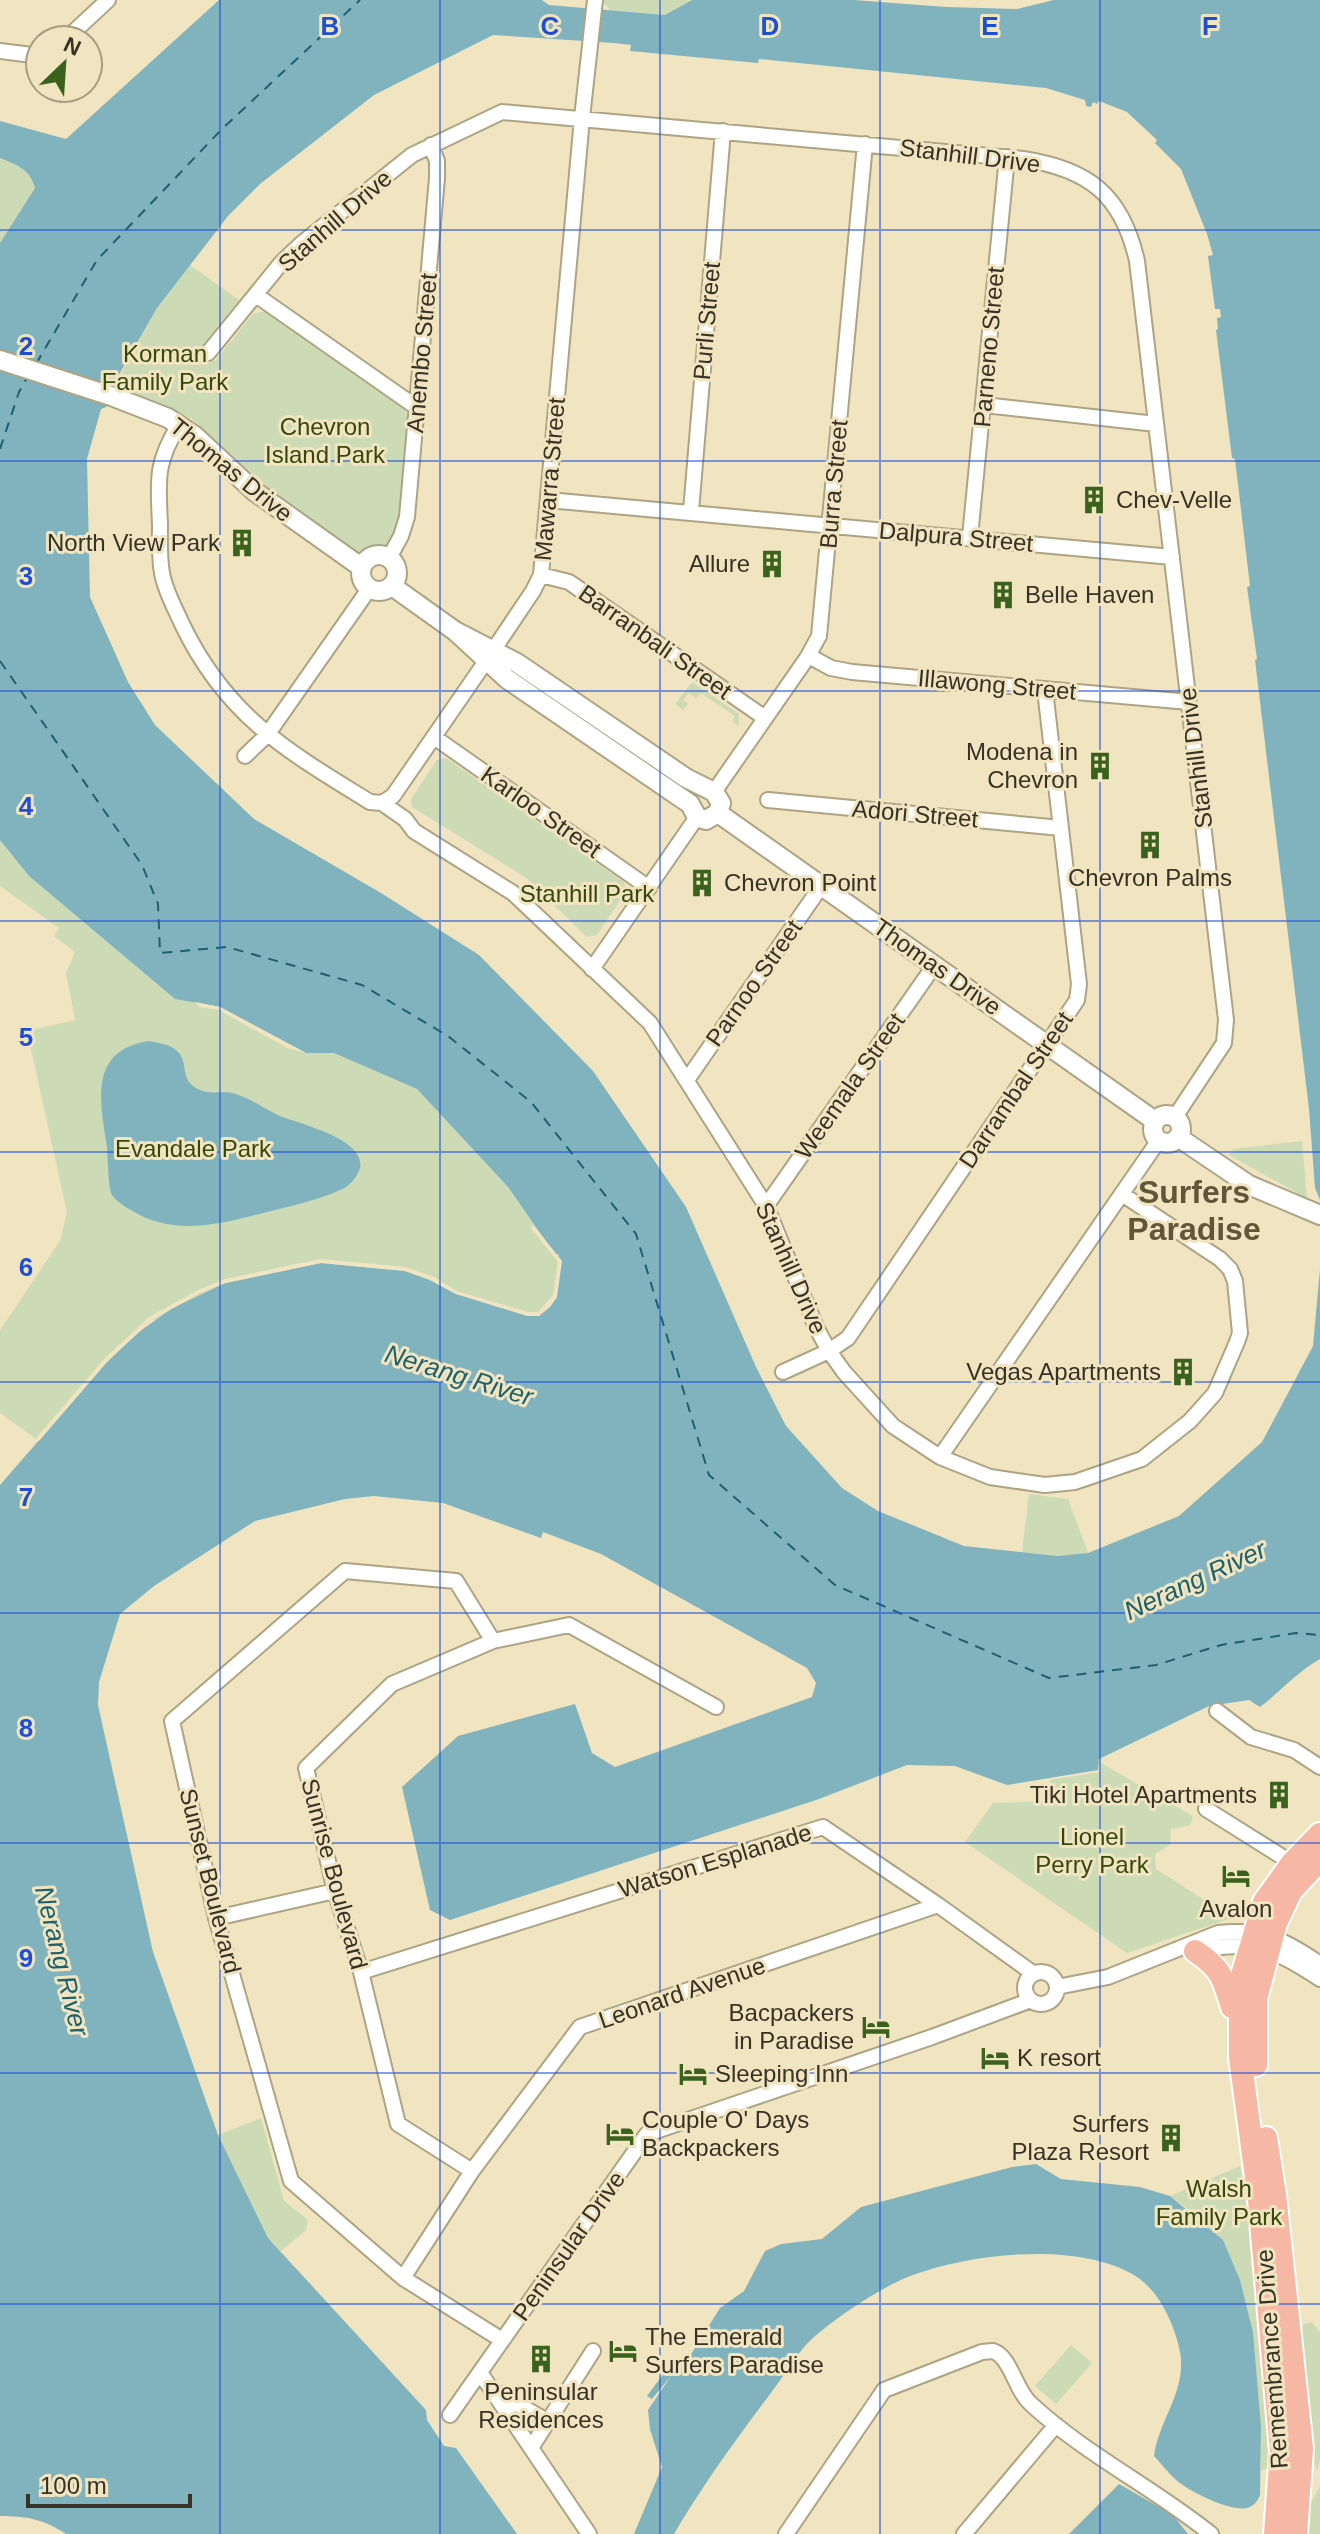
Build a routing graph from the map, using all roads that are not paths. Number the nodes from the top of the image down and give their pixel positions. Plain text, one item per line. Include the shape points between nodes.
1 (108, 0) edge
2 (595, 0) edge
3 (82, 24) edge
4 (0, 51) edge
5 (24, 56) edge
6 (582, 118) junction
7 (723, 131) junction
8 (865, 144) junction
9 (431, 145) junction
10 (1007, 157) junction
11 (256, 295) junction
12 (208, 353) dead end
13 (0, 360) edge
14 (984, 405) junction
15 (416, 407) junction
16 (1156, 424) junction
17 (179, 425) junction
18 (548, 500) junction
19 (691, 511) junction
20 (830, 526) junction
21 (970, 537) junction
22 (1172, 557) junction
23 (389, 558) junction
24 (361, 567) junction
25 (541, 575) junction
26 (392, 586) junction
27 (369, 589) junction
28 (490, 656) junction
29 (809, 656) junction
30 (512, 671) junction
31 (1045, 690) junction
32 (1189, 702) junction
33 (765, 718) junction
34 (267, 735) junction
35 (434, 737) junction
36 (245, 756) dead end
37 (710, 790) junction
38 (388, 800) junction
39 (768, 800) dead end
40 (693, 811) junction
41 (718, 813) junction
42 (1061, 828) junction
43 (822, 885) junction
44 (649, 888) junction
45 (934, 966) junction
46 (592, 969) junction
47 (1048, 1044) junction
48 (687, 1080) junction
49 (1175, 1117) junction
50 (1155, 1121) junction
51 (1178, 1137) junction
52 (1159, 1140) junction
53 (1122, 1194) junction
54 (766, 1206) junction
55 (1315, 1213) edge
56 (829, 1351) junction
57 (783, 1372) dead end
58 (940, 1457) junction
59 (493, 1641) junction
60 (716, 1707) dead end
61 (1217, 1711) dead end
62 (1320, 1767) edge
63 (1206, 1809) dead end
64 (1320, 1834) edge
65 (1320, 1860) edge
66 (1292, 1863) junction
67 (335, 1891) junction
68 (938, 1905) junction
69 (216, 1918) junction
70 (1260, 1942) junction
71 (1195, 1951) junction
72 (1159, 1958) junction
73 (1320, 1964) edge
74 (361, 1972) junction
75 (1034, 1974) junction
76 (1320, 1979) edge
77 (1057, 1987) junction
78 (1031, 2000) junction
79 (1239, 2031) junction
80 (472, 2171) junction
81 (403, 2278) junction
82 (502, 2340) junction
83 (593, 2351) dead end
84 (481, 2374) junction
85 (489, 2388) junction
86 (450, 2415) dead end
87 (547, 2421) junction
88 (1056, 2425) junction
89 (531, 2448) junction
90 (1193, 2519) junction
91 (1280, 2533) edge
92 (589, 2534) edge
93 (786, 2534) edge
94 (964, 2534) edge
95 (1211, 2534) edge
96 (1224, 2534) edge

1 - 3 street
2 - 6 street, Mawarra Street
4 - 5 street
6 - 7 street, Stanhill Drive
6 - 9 street, Stanhill Drive via 502,112
6 - 18 street, Mawarra Street
7 - 8 street, Stanhill Drive
7 - 19 street, Purli Street
8 - 10 street, Stanhill Drive
8 - 20 street, Burra Street
9 - 11 street, Stanhill Drive via 301,244
9 - 15 street, Anembo Street via 438,174
10 - 14 street, Parneno Street
10 - 16 street, Stanhill Drive via 1083,176 1118,208 1137,261
11 - 12 street, Stanhill Drive
11 - 15 street
13 - 17 main road, Thomas Drive via 114,397
14 - 16 street
14 - 21 street, Parneno Street
15 - 23 street, Anembo Street via 405,526
16 - 22 street, Stanhill Drive
17 - 24 main road, Thomas Drive via 254,491
17 - 34 street, Stanhill Drive via 159,468 162,573 198,657 223,692
18 - 19 street, Dalpura Street
18 - 25 street, Mawarra Street
19 - 20 street, Dalpura Street
20 - 21 street, Dalpura Street
20 - 29 street, Burra Street via 820,633
21 - 22 street, Dalpura Street
22 - 32 street, Stanhill Drive
23 - 24 main road via 373,556
23 - 26 main road via 397,568
24 - 27 main road
25 - 28 street, Mawarra Street
25 - 33 street, Barranbali Street via 569,582
26 - 27 main road
26 - 28 main road
27 - 34 street
28 - 30 main road
28 - 35 street, Mawarra Street
29 - 31 street, Illawong Street via 841,670
29 - 33 street, Burra Street
30 - 37 main road
30 - 40 main road
31 - 32 street, Illawong Street
31 - 42 street, Darrambal Street
32 - 49 street, Stanhill Drive via 1227,1031 1221,1049
33 - 37 street, Burra Street
34 - 36 street
34 - 38 street, Stanhill Drive via 370,802
35 - 38 street, Mawarra Street
35 - 44 street, Karloo Street
37 - 40 main road via 693,795
37 - 41 main road via 721,803
38 - 46 street, Stanhill Drive via 414,831 513,893
39 - 42 street, Adori Street
40 - 41 main road via 706,820
40 - 44 street
41 - 43 main road, Thomas Drive
42 - 47 street, Darrambal Street via 1079,989
43 - 45 main road, Thomas Drive
43 - 48 street, Parnoo Street
44 - 46 street
45 - 47 main road, Thomas Drive
45 - 54 street, Weemala Street
46 - 48 street, Stanhill Drive via 650,1023
47 - 50 main road, Thomas Drive
47 - 56 street, Darrambal Street via 848,1338
48 - 54 street, Stanhill Drive
49 - 50 main road via 1167,1114
49 - 51 main road via 1181,1124
50 - 52 main road
51 - 52 main road
51 - 55 main road via 1249,1185
52 - 53 street
53 - 58 street
53 - 58 street, Stanhill Drive via 1230,1269 1240,1333 1215,1393 1190,1421 1142,1459 1075,1482 1045,1485 999,1479
54 - 56 street, Stanhill Drive
56 - 57 street, Darrambal Street
56 - 58 street, Stanhill Drive via 893,1426
59 - 60 street, Sunrise Boulevard via 569,1625
59 - 67 street, Sunrise Boulevard via 392,1684 306,1768
59 - 69 street, Sunset Boulevard via 456,1581 345,1571 172,1721
61 - 62 street via 1251,1737 1294,1750
63 - 66 street
64 - 66 highway
65 - 70 highway via 1291,1891
66 - 70 highway via 1264,1902
67 - 69 street
67 - 74 street, Sunrise Boulevard
68 - 74 street, Watson Esplanade via 823,1827
68 - 75 street, Watson Esplanade
68 - 80 street, Leonard Avenue via 580,2027
69 - 81 street, Sunset Boulevard via 291,2181
70 - 71 street
70 - 72 street via 1218,1933
70 - 73 street via 1290,1943
70 - 76 street
70 - 79 highway, Remembrance Drive via 1240,1982
70 - 91 highway, Remembrance Drive via 1255,2057 1302,2449
71 - 72 street
71 - 79 highway via 1222,1974
72 - 77 street via 1108,1977
74 - 80 street, Sunrise Boulevard via 398,2124
75 - 77 street via 1047,1973
75 - 78 street via 1026,1988
77 - 78 street via 1048,2002
78 - 82 street, Peninsular Drive via 647,2134
79 - 91 highway, Remembrance Drive via 1280,2439
80 - 81 street, Leonard Avenue
81 - 82 street, Sunset Boulevard
82 - 84 street, Peninsular Drive
83 - 87 street
84 - 85 street
84 - 86 street, Peninsular Drive
85 - 87 street
85 - 89 street
87 - 89 street
88 - 90 street
88 - 93 street via 1021,2393 1004,2357 993,2351 888,2388
88 - 94 street
89 - 92 street
90 - 95 street
90 - 96 street

